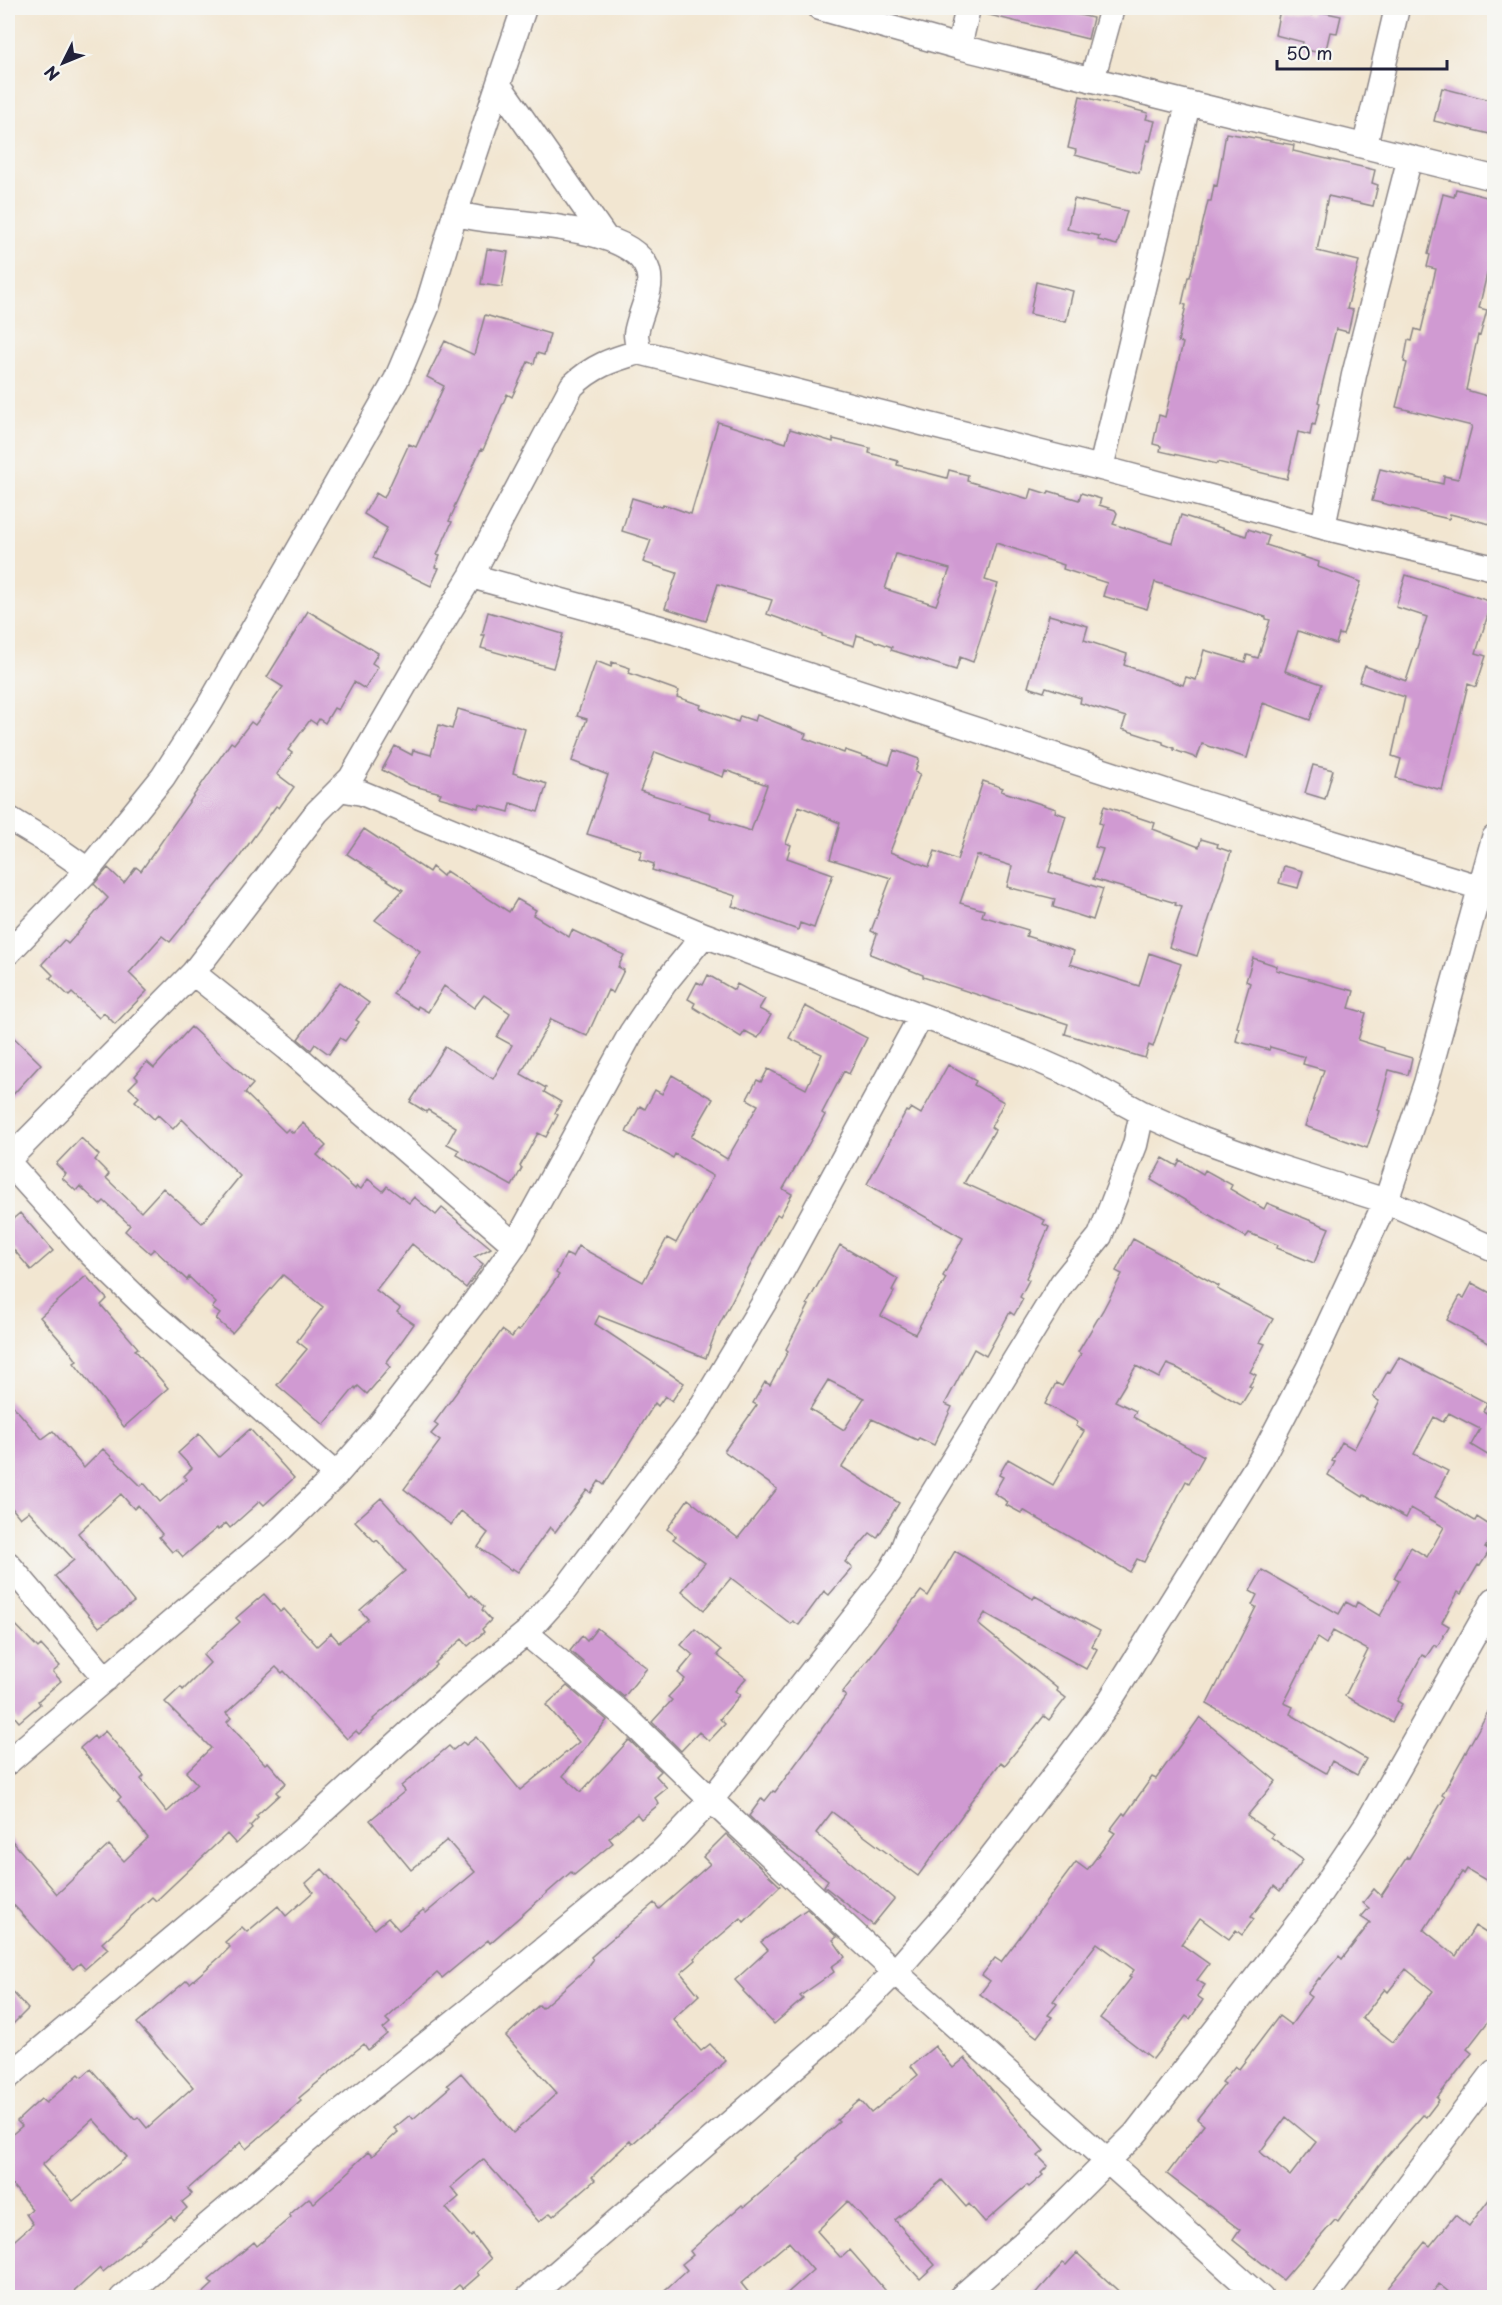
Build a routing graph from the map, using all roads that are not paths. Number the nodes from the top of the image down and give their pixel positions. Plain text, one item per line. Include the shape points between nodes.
1 (524, 8) edge
2 (820, 8) edge
3 (968, 8) edge
4 (1112, 8) edge
5 (1397, 8) edge
6 (959, 47) junction
7 (1092, 80) junction
8 (499, 85) junction
9 (1188, 104) junction
10 (1365, 145) junction
11 (1410, 157) junction
12 (1494, 178) edge
13 (455, 214) junction
14 (605, 237) junction
15 (639, 352) junction
16 (1101, 468) junction
17 (1323, 527) junction
18 (1494, 568) edge
19 (471, 576) junction
20 (340, 789) junction
21 (8, 818) edge
22 (1494, 838) edge
23 (88, 870) junction
24 (1482, 888) junction
25 (704, 935) junction
26 (8, 953) edge
27 (193, 973) junction
28 (921, 1016) junction
29 (1142, 1113) junction
30 (8, 1161) edge
31 (1386, 1201) junction
32 (515, 1245) junction
33 (1494, 1249) edge
34 (336, 1475) junction
35 (8, 1564) edge
36 (1494, 1600) edge
37 (526, 1633) junction
38 (106, 1679) junction
39 (8, 1762) edge
40 (711, 1800) junction
41 (895, 1972) junction
42 (1494, 2073) edge
43 (8, 2077) edge
44 (1107, 2163) junction
45 (122, 2298) edge
46 (528, 2298) edge
47 (960, 2298) edge
48 (1261, 2298) edge
49 (1324, 2298) edge

1 - 8 street
2 - 6 street
3 - 6 street
4 - 7 street
5 - 10 street
6 - 7 street
7 - 9 street
8 - 13 street
8 - 14 street
9 - 10 street
9 - 16 street
10 - 11 street
11 - 12 street
11 - 17 street via 1354,375
13 - 14 street
13 - 23 street via 428,307 368,431 191,735 163,777
14 - 15 street via 638,256 648,271 648,293 636,335
15 - 16 street
15 - 19 street via 588,371 572,386
16 - 17 street
17 - 18 street
19 - 20 street via 351,778
19 - 24 street via 675,632
20 - 25 street via 362,793
20 - 27 street via 317,812
21 - 23 street
22 - 24 street
23 - 26 street
24 - 31 street via 1426,1083
25 - 28 street
25 - 32 street via 631,1033
27 - 30 street
27 - 32 street via 287,1048
28 - 29 street via 1074,1076
28 - 37 street via 771,1291 697,1414 564,1591
29 - 31 street via 1272,1165
29 - 40 street via 1135,1145 1100,1236 1062,1283 909,1532 902,1553
30 - 34 street via 91,1254 153,1314
31 - 33 street
31 - 41 street via 1309,1367 1261,1459 1104,1710 954,1905
32 - 34 street via 378,1427
34 - 38 street via 282,1528
35 - 38 street
36 - 44 street via 1368,1822 1310,1908 1135,2134
37 - 40 street via 628,1719
37 - 43 street via 456,1690 299,1833
38 - 39 street
40 - 41 street
40 - 45 street via 661,1852 341,2112
41 - 44 street
41 - 46 street via 834,2033
42 - 49 street
44 - 47 street
44 - 48 street

